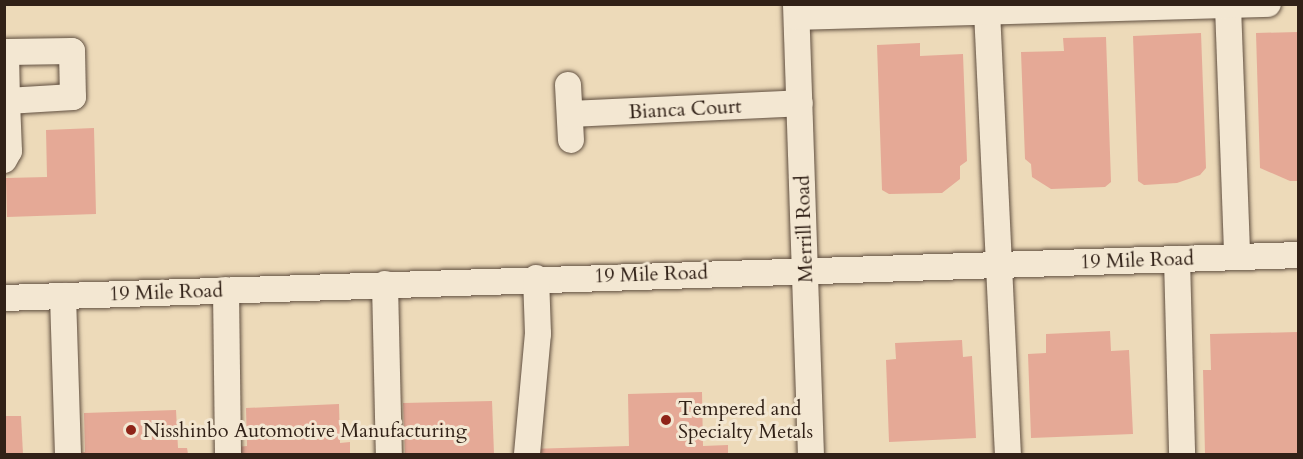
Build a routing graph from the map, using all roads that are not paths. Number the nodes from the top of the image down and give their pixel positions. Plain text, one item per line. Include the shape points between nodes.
1 (1268, 4) edge
2 (1228, 6) edge
3 (797, 11) edge
4 (987, 11) junction
5 (568, 85) dead end
6 (7, 101) dead end
7 (800, 103) junction
8 (570, 114) junction
9 (571, 140) dead end
10 (4, 160) edge
11 (1299, 255) edge
12 (1237, 257) junction
13 (1177, 259) junction
14 (1000, 264) junction
15 (806, 269) junction
16 (536, 278) junction
17 (385, 284) junction
18 (226, 290) junction
19 (63, 296) junction
20 (4, 298) edge
21 (68, 454) edge
22 (228, 454) edge
23 (389, 454) edge
24 (527, 454) edge
25 (811, 454) edge
26 (1008, 454) edge
27 (1182, 454) edge

1 - 2 street
2 - 4 street
2 - 12 street
3 - 4 street
3 - 7 street, Merrill Road
4 - 14 street
5 - 8 street
6 - 10 street via 9,151
7 - 8 street, Bianca Court
7 - 15 street, Merrill Road
8 - 9 street
11 - 12 street, 19 Mile Road
12 - 13 street, 19 Mile Road
13 - 14 street, 19 Mile Road
13 - 27 street
14 - 15 street, 19 Mile Road
14 - 26 street
15 - 16 street, 19 Mile Road
15 - 25 street, Merrill Road
16 - 17 street, 19 Mile Road
16 - 24 street via 538,334
17 - 18 street, 19 Mile Road
17 - 23 street
18 - 19 street, 19 Mile Road
18 - 22 street
19 - 20 street, 19 Mile Road
19 - 21 street

